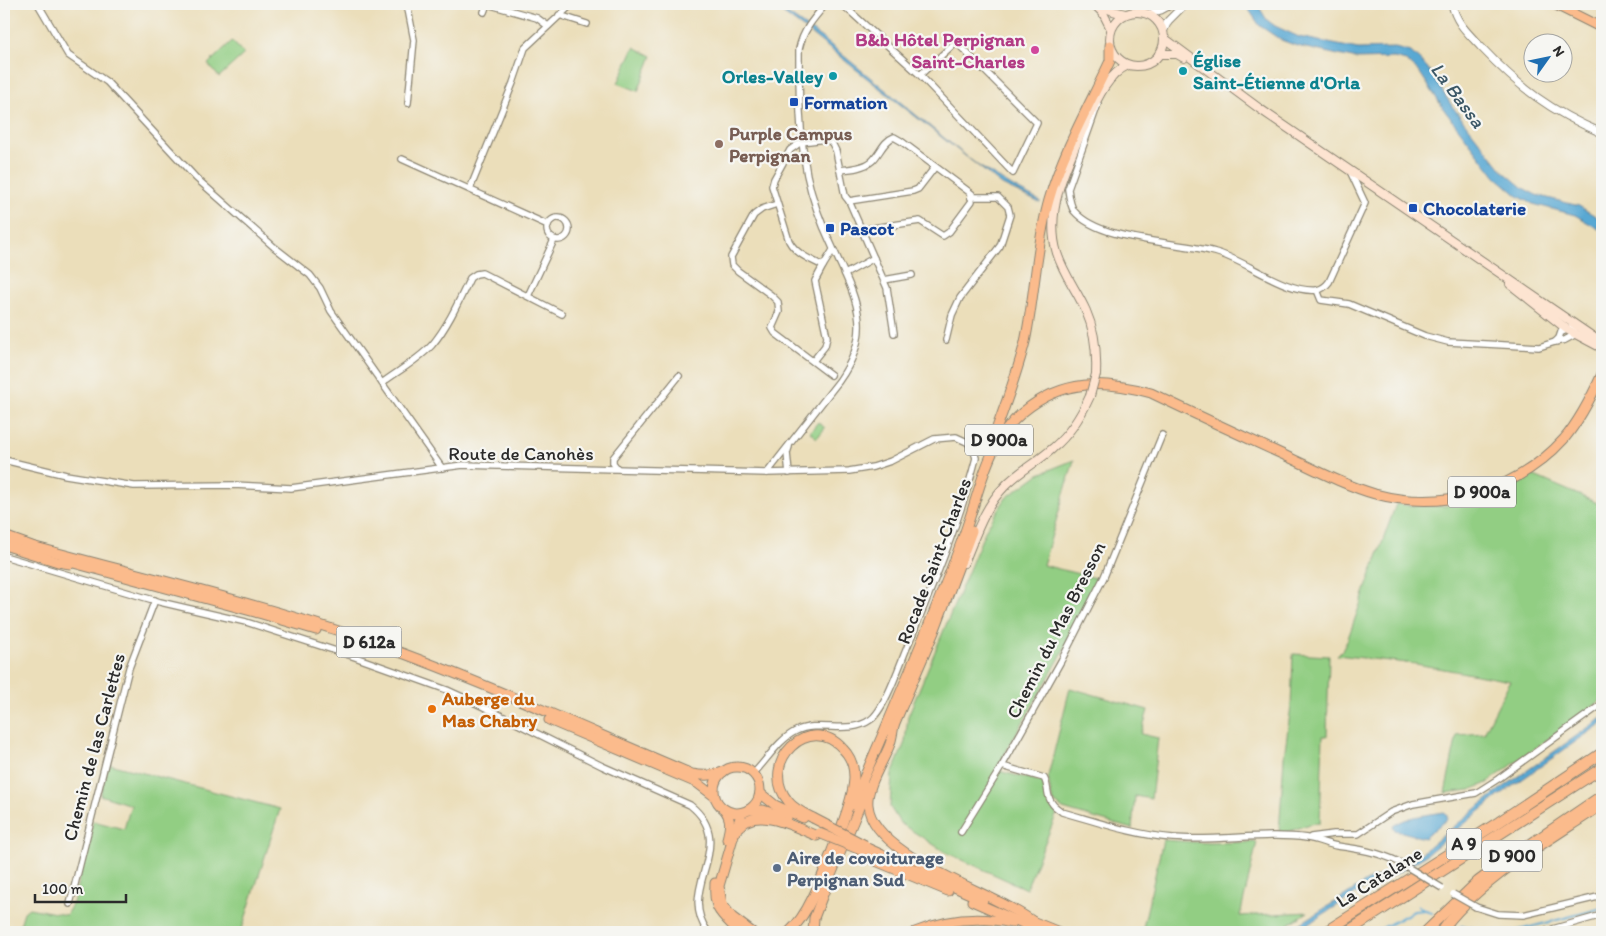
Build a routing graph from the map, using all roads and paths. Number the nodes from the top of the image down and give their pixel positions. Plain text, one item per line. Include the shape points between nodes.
1 (38, 4) edge
2 (407, 4) edge
3 (572, 4) edge
4 (842, 4) edge
5 (1096, 4) edge
6 (1172, 4) edge
7 (1185, 4) edge
8 (1452, 4) edge
9 (1554, 4) edge
10 (823, 5) edge
11 (484, 12) dead end
12 (1125, 14) junction
13 (1148, 14) junction
14 (559, 15) junction
15 (587, 24) dead end
16 (548, 26) junction
17 (1602, 28) edge
18 (1111, 29) junction
19 (1164, 35) junction
20 (1110, 44) junction
21 (1159, 54) junction
22 (1128, 65) junction
23 (1204, 69) junction
24 (920, 75) junction
25 (1101, 95) junction
26 (408, 102) dead end
27 (1602, 133) edge
28 (801, 142) junction
29 (402, 159) dead end
30 (935, 167) junction
31 (1349, 169) junction
32 (840, 170) junction
33 (470, 189) junction
34 (971, 197) junction
35 (849, 201) junction
36 (777, 204) junction
37 (548, 224) junction
38 (860, 230) junction
39 (554, 240) junction
40 (833, 250) junction
41 (874, 258) junction
42 (1486, 263) junction
43 (823, 266) junction
44 (845, 274) junction
45 (912, 276) dead end
46 (884, 280) junction
47 (1317, 290) junction
48 (528, 296) junction
49 (562, 314) dead end
50 (1567, 318) junction
51 (1568, 330) junction
52 (894, 333) dead end
53 (1595, 337) junction
54 (946, 340) dead end
55 (1555, 342) junction
56 (1602, 343) edge
57 (1602, 348) edge
58 (813, 361) junction
59 (1602, 374) edge
60 (831, 375) dead end
61 (679, 376) dead end
62 (382, 382) junction
63 (1234, 432) junction
64 (1162, 434) dead end
65 (789, 444) junction
66 (4, 460) edge
67 (442, 468) junction
68 (618, 468) junction
69 (789, 472) junction
70 (767, 473) junction
71 (4, 536) edge
72 (4, 543) edge
73 (4, 556) edge
74 (949, 574) junction
75 (155, 600) junction
76 (934, 632) junction
77 (1602, 704) edge
78 (894, 725) junction
79 (1602, 753) edge
80 (1002, 766) junction
81 (1602, 768) edge
82 (723, 772) junction
83 (753, 774) junction
84 (760, 793) junction
85 (1602, 795) edge
86 (714, 796) junction
87 (1602, 805) edge
88 (724, 809) junction
89 (746, 812) junction
90 (842, 825) junction
91 (735, 831) junction
92 (819, 832) junction
93 (960, 832) dead end
94 (1308, 838) junction
95 (863, 850) junction
96 (1602, 896) edge
97 (70, 904) dead end
98 (1602, 915) edge
99 (1034, 925) junction
100 (1426, 931) edge
101 (708, 932) edge
102 (738, 932) edge
103 (752, 932) edge
104 (789, 932) edge
105 (813, 932) edge
106 (915, 932) edge
107 (1043, 932) edge
108 (1059, 932) edge
109 (1325, 932) edge
110 (1347, 932) edge
111 (1441, 932) edge
112 (1542, 932) edge

1 - 62 street via 68,55 107,82 196,178 310,275 331,311
2 - 26 street via 414,40
3 - 14 street
4 - 24 street
5 - 12 main road
5 - 18 main road
6 - 13 street
7 - 19 street via 1168,21
8 - 27 street via 1454,16 1463,28 1507,74 1538,100
9 - 17 main road
10 - 28 street via 802,36 799,49
11 - 16 street via 487,4 537,18
12 - 13 main road via 1137,11
12 - 18 main road
13 - 19 main road via 1158,21
14 - 15 street
14 - 16 street
16 - 33 street via 525,48
18 - 20 main road
19 - 21 main road
19 - 23 main road
20 - 22 main road via 1113,53
20 - 74 main road via 1110,60 1068,149 1049,199 1025,341
21 - 22 main road via 1145,65
21 - 23 main road via 1177,54
22 - 25 main road via 1119,69
23 - 31 main road
24 - 24 street via 1013,173 1037,123 956,42
25 - 47 street via 1068,189 1074,210 1105,230 1215,252 1294,288
25 - 76 main road, bridge via 1064,176 1053,218 1061,264 1093,331 1097,353 1090,396 1072,429 1052,449 1005,485 987,510
28 - 32 street via 826,139 832,144
28 - 36 street via 790,150 774,179 772,186
28 - 40 street via 815,207
29 - 33 street
30 - 32 street via 894,137 888,139 871,162
30 - 34 street via 972,194
30 - 35 street via 918,189
31 - 42 main road
31 - 47 street via 1365,203 1329,282
32 - 35 street
33 - 37 street
34 - 38 street via 955,224 943,236 920,221
34 - 54 street via 998,197 1008,207 1010,215 1000,246 960,298
35 - 38 street
36 - 43 street via 793,248
36 - 58 street via 754,215 731,257 732,265 778,302 779,312 772,328 774,333
37 - 39 street via 548,232
37 - 39 street via 561,219 569,226 567,236
38 - 41 street
39 - 48 street
40 - 43 street
40 - 44 street
41 - 44 street
41 - 46 street
42 - 50 main road
42 - 51 main road
43 - 58 street via 815,281 827,337
44 - 65 street via 858,308 857,348 850,365
45 - 46 street
46 - 52 street
47 - 55 street via 1321,300 1348,304 1425,336 1448,342 1539,347
48 - 49 street
48 - 62 street via 482,272 476,274 470,278 431,346
50 - 51 street
50 - 53 main road
51 - 53 street
51 - 55 street
51 - 55 street via 1565,340
51 - 57 main road
53 - 56 main road
58 - 60 street
59 - 63 main road, Rocade Saint-Charles / D 900a via 1573,426 1554,449 1512,480 1460,498 1428,501 1374,494
61 - 68 street via 613,458 613,464
62 - 67 street
63 - 74 main road, Rocade Saint-Charles / D 900a via 1151,393 1129,387 1086,384 1052,394 1022,412 998,441
63 - 76 main road, Rocade Saint-Charles / D 900a via 1136,394 1110,389 1068,394 1037,409 1012,431 999,451
64 - 80 street, Chemin du Mas Bresson via 1104,576 1061,662
65 - 69 street
65 - 70 street
66 - 67 street, Route de Canohès via 66,475 134,486 291,488
67 - 68 street, Route de Canohès via 463,465
68 - 70 street, Route de Canohès
69 - 70 street, Route de Canohès
69 - 83 street, Route de Canohès via 849,471 873,467 934,439 956,437 973,448 976,458 951,539 877,715 857,726 808,727 795,732 778,744
71 - 82 main road, D 612a via 315,623 431,664 692,774 712,776
72 - 86 main road, D 612a via 271,616 429,669 697,783
73 - 75 street
74 - 90 main road, Rocade Saint-Charles / D 900a via 904,686
75 - 97 street, Chemin de las Carlettes via 129,668
75 - 101 street via 246,622 447,690 690,805 701,814 710,836 710,850 697,906
76 - 78 main road, Rocade Saint-Charles / D 900a
77 - 94 street via 1476,793 1413,804 1391,812 1358,834
78 - 99 main road, D 900a via 890,743 868,794 875,824 882,834 932,869 1022,912
78 - 105 main road, Rocade Saint-Charles / D 900a via 824,892 814,918
79 - 109 highway, La Catalane / A 9
80 - 93 street, Chemin du Mas Bresson
80 - 94 street via 1044,778 1052,804 1062,812 1141,833 1207,840 1279,836
81 - 110 highway, La Catalane / A 9
82 - 83 main road via 735,767
82 - 86 main road via 715,783
83 - 84 main road via 758,780
84 - 89 main road via 756,803
84 - 92 main road
85 - 100 main road, D 900 via 1478,881
86 - 88 main road
87 - 111 main road, D 900 via 1483,888
88 - 89 main road
88 - 102 main road via 730,822 714,884 715,901 720,914
89 - 91 main road
89 - 92 main road via 763,810 774,813
90 - 95 main road, bridge via 853,790 853,766 839,744 810,736 792,745 783,755 779,768 782,792 789,802
90 - 104 main road, Rocade Saint-Charles / D 900a via 807,908
91 - 92 main road via 746,821 761,818
91 - 103 main road via 719,886 722,904 741,926
92 - 95 main road, bridge
94 - 96 street, bridge via 1373,851 1399,862 1476,907 1498,914 1523,915
95 - 99 main road via 963,897
95 - 99 main road via 882,855
98 - 112 street
99 - 106 main road via 976,919 932,925
99 - 107 main road
99 - 108 main road

